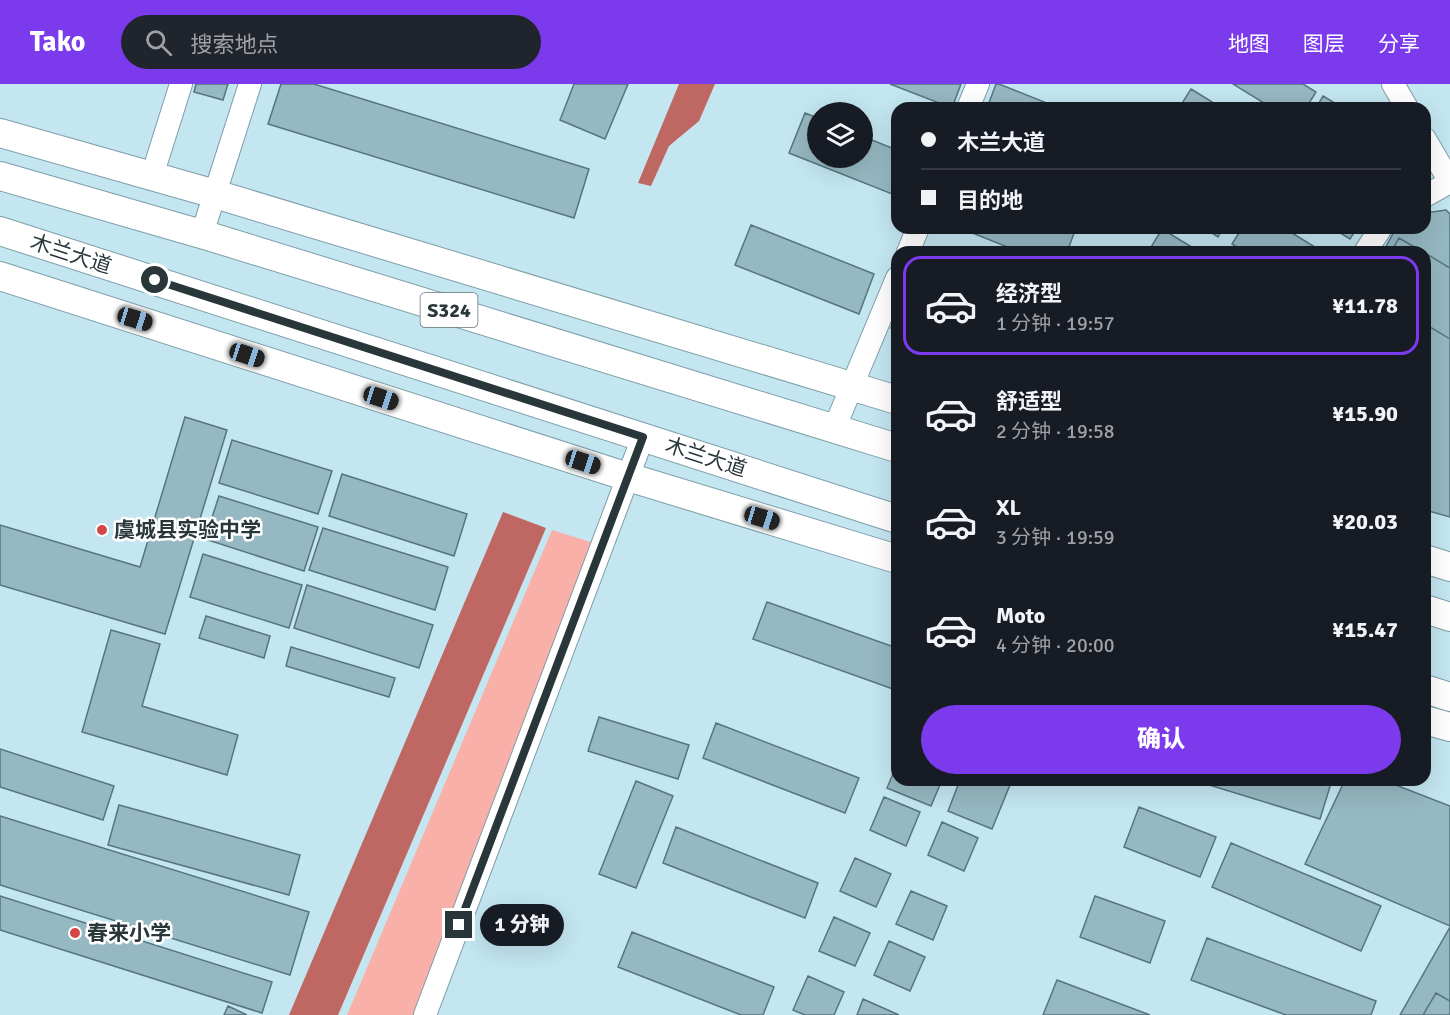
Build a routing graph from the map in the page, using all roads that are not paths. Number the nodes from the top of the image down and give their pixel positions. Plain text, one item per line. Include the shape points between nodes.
1 (181, 84) edge
2 (250, 84) edge
3 (978, 84) edge
4 (1393, 84) edge
5 (970, 102) edge
6 (1404, 102) edge
7 (0, 133) edge
8 (1431, 149) edge
9 (0, 176) edge
10 (152, 176) junction
11 (1450, 182) edge
12 (1431, 193) edge
13 (214, 194) junction
14 (0, 231) edge
15 (202, 234) junction
16 (0, 276) edge
17 (891, 293) edge
18 (852, 387) junction
19 (891, 398) edge
20 (834, 429) junction
21 (643, 437) junction
22 (891, 446) edge
23 (628, 477) junction
24 (891, 517) edge
25 (891, 557) edge
26 (1431, 561) edge
27 (1450, 567) edge
28 (1431, 611) edge
29 (1450, 617) edge
30 (1431, 691) edge
31 (1450, 697) edge
32 (1431, 722) edge
33 (1450, 727) edge
34 (425, 1015) edge

1 - 10 street
2 - 13 street
3 - 5 street
4 - 6 street
7 - 10 main road
8 - 11 street
9 - 15 main road, S324
10 - 13 main road
11 - 12 street
13 - 15 street
13 - 18 main road
14 - 21 main road, 木兰大道
15 - 20 main road, S324
16 - 23 main road
17 - 18 street
18 - 19 main road
18 - 20 street
20 - 22 main road, S324
21 - 23 street
21 - 24 main road, 木兰大道
23 - 25 main road
23 - 34 street
26 - 27 main road
28 - 29 main road
30 - 31 main road
32 - 33 main road

